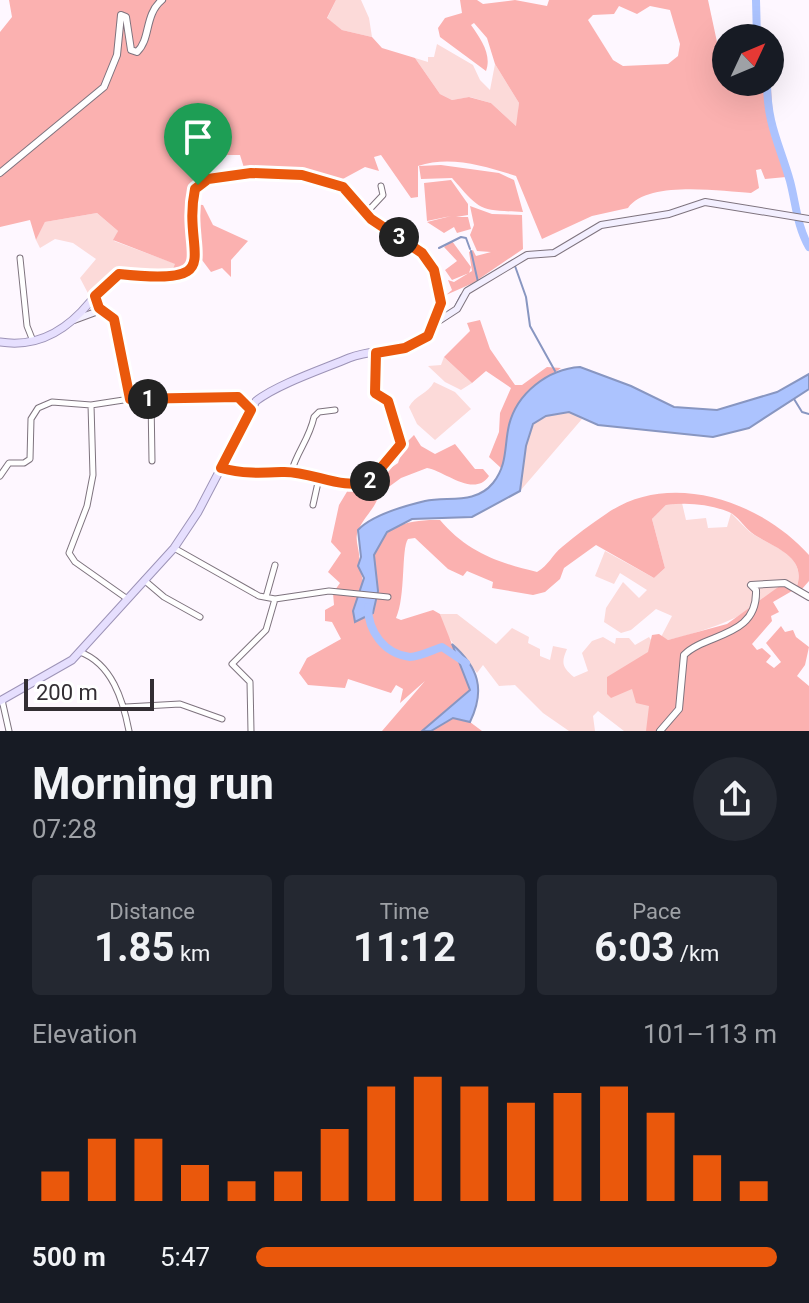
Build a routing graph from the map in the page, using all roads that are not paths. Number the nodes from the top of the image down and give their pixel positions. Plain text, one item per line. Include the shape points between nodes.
1 (162, 0) edge
2 (0, 173) edge
3 (381, 186) dead end
4 (362, 209) junction
5 (802, 217) edge
6 (20, 258) dead end
7 (95, 296) junction
8 (101, 310) junction
9 (71, 322) junction
10 (437, 322) junction
11 (0, 342) edge
12 (33, 342) junction
13 (376, 353) junction
14 (238, 397) junction
15 (130, 399) junction
16 (151, 399) junction
17 (256, 401) junction
18 (91, 405) junction
19 (251, 410) junction
20 (335, 410) dead end
21 (152, 461) dead end
22 (221, 468) junction
23 (291, 473) junction
24 (0, 476) edge
25 (319, 478) junction
26 (313, 505) dead end
27 (174, 548) junction
28 (275, 565) dead end
29 (143, 580) junction
30 (266, 597) junction
31 (388, 597) dead end
32 (809, 597) edge
33 (126, 598) junction
34 (275, 599) junction
35 (200, 617) dead end
36 (80, 652) junction
37 (1, 698) edge
38 (126, 707) junction
39 (222, 719) dead end
40 (9, 731) edge
41 (129, 731) edge
42 (251, 731) edge
43 (660, 731) edge

1 - 2 street via 150,13 138,52 131,50 126,17 121,15 117,55 104,87
3 - 4 street via 383,195 368,211
4 - 7 main road via 343,187 302,175 251,173 208,179 194,195 195,264 172,276 119,274
4 - 10 main road via 427,258 440,294
5 - 10 main road via 705,202 661,216 601,225 554,253 527,255 467,291 457,309
6 - 12 street
7 - 8 main road
7 - 9 main road
8 - 9 main road
8 - 15 main road via 114,319
9 - 12 main road
10 - 13 main road via 416,344
11 - 12 main road
13 - 17 main road via 350,358
13 - 25 street via 375,393 388,401 401,445 375,478 363,483
14 - 16 main road
14 - 17 main road
14 - 19 main road
15 - 16 main road
15 - 18 street
16 - 21 street
17 - 19 main road
18 - 24 street via 52,402 34,411 30,459 9,463
18 - 33 street via 93,475 69,553
19 - 22 main road
20 - 23 street via 314,417 312,433
22 - 23 street
22 - 27 main road
23 - 25 street
25 - 26 street
27 - 29 main road
27 - 30 street
28 - 30 street
29 - 33 main road
29 - 35 street
30 - 34 street
31 - 34 street via 329,591
32 - 43 street via 785,583 751,585 756,590 752,614 729,634 684,655 679,709
33 - 36 main road
34 - 42 street via 266,630 232,664 250,682
36 - 37 main road
36 - 38 street via 100,665
37 - 40 street
38 - 39 street via 180,704
38 - 41 street

